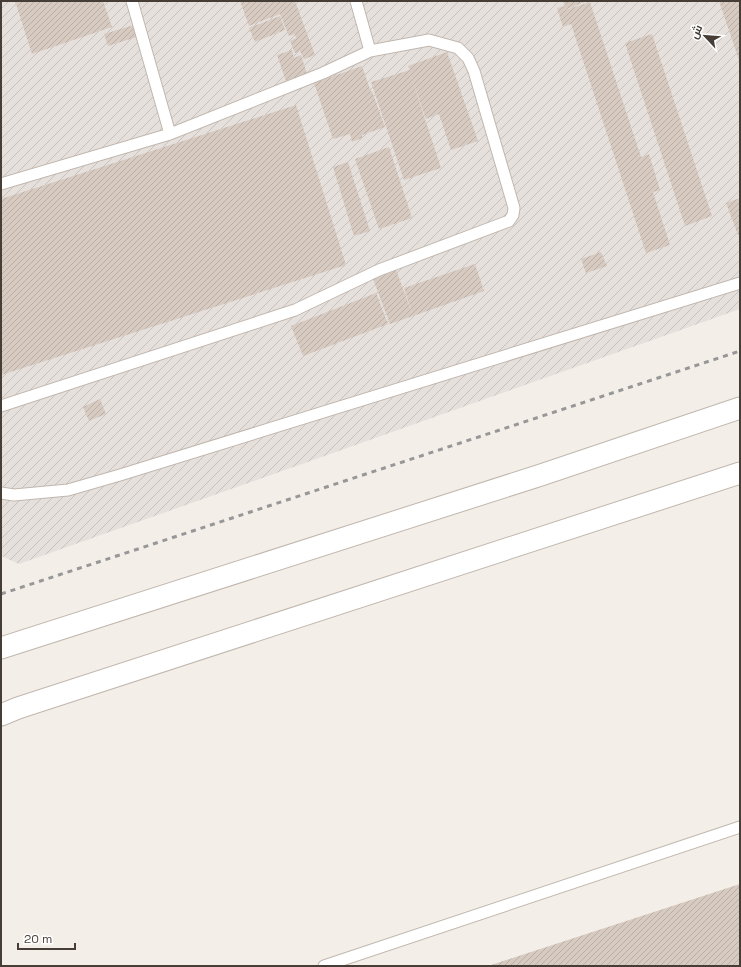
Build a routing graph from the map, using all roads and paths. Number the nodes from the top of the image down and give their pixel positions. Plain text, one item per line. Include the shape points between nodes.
1 (132, 1) edge
2 (356, 1) edge
3 (370, 51) junction
4 (170, 134) junction
5 (1, 184) edge
6 (740, 283) edge
7 (1, 406) edge
8 (740, 408) edge
9 (740, 473) edge
10 (1, 493) edge
11 (1, 648) edge
12 (1, 715) edge
13 (740, 827) edge
14 (324, 966) edge

1 - 4 lane
2 - 3 lane
3 - 4 lane via 323,74
3 - 7 lane via 429,40 458,48 468,58 514,208 509,221 379,270 295,310
4 - 5 lane
6 - 10 lane via 68,490 14,496
8 - 11 street via 533,478
9 - 12 street
13 - 14 lane

